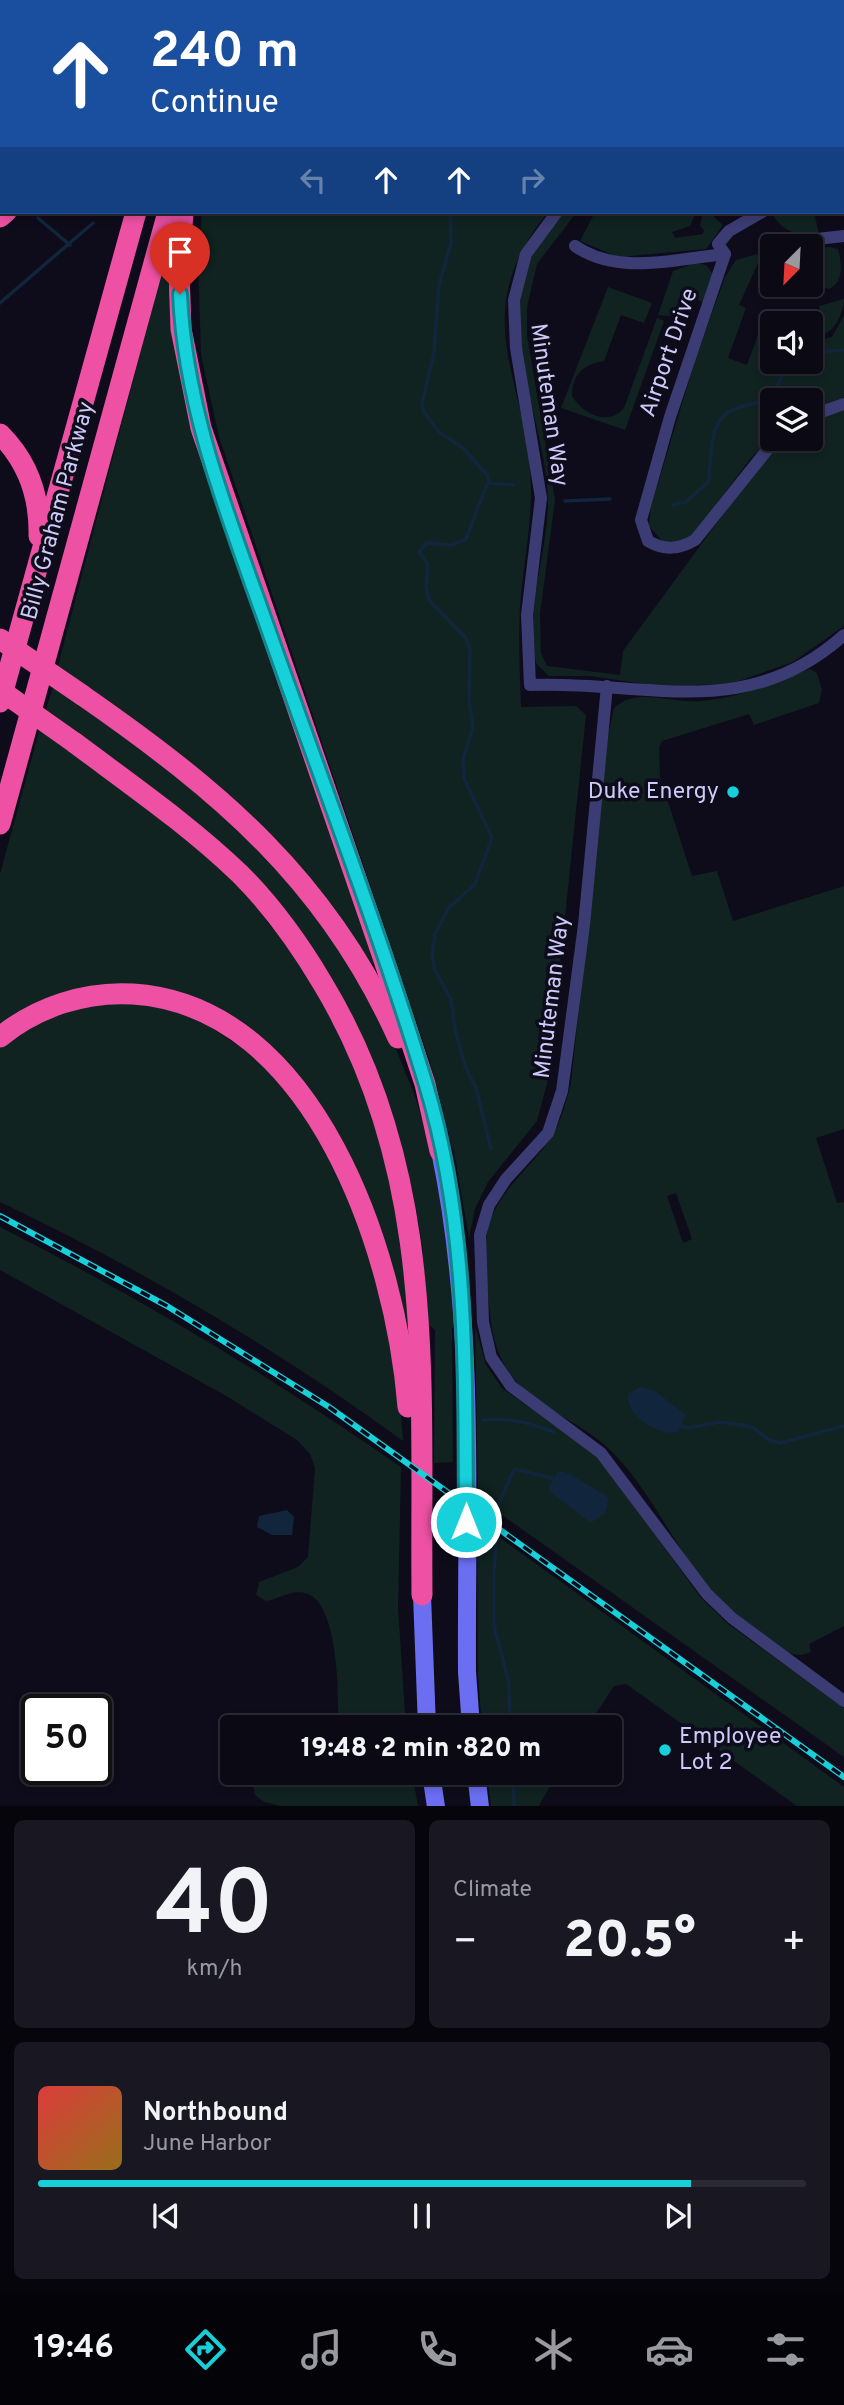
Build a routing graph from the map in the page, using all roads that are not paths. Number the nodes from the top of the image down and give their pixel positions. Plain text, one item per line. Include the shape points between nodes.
1 (135, 214) edge
2 (167, 214) edge
3 (183, 214) edge
4 (556, 214) edge
5 (759, 214) edge
6 (844, 236) edge
7 (823, 238) edge
8 (575, 246) dead end
9 (725, 254) junction
10 (844, 404) edge
11 (823, 411) edge
12 (0, 434) edge
13 (766, 451) edge
14 (38, 564) junction
15 (844, 635) edge
16 (0, 639) edge
17 (607, 686) junction
18 (0, 690) edge
19 (0, 702) edge
20 (0, 824) edge
21 (0, 1037) edge
22 (440, 1151) junction
23 (422, 1595) junction
24 (844, 1701) edge
25 (427, 1715) edge
26 (470, 1715) edge
27 (433, 1785) edge
28 (477, 1785) edge
29 (436, 1806) edge
30 (480, 1806) edge

1 - 14 highway, Billy Graham Parkway
2 - 20 highway, Billy Graham Parkway
3 - 22 highway via 181,329 201,428 425,1084
4 - 17 street, Minuteman Way via 526,254 516,284 513,317 541,498 527,615 530,691
5 - 9 street, Airport Drive via 718,244
6 - 7 street
8 - 9 street via 620,264
9 - 13 street, Airport Drive via 641,520 648,541 669,548 695,540
10 - 11 street
12 - 14 highway via 29,474 39,514
14 - 19 highway, Billy Graham Parkway
15 - 17 street via 789,672 735,689 682,694
16 - 22 highway, bridge via 215,793 311,893 374,988 408,1060
17 - 24 street, Minuteman Way via 584,925 562,1091 548,1133 506,1179 489,1205 480,1236 483,1322 491,1357 511,1386 601,1453 707,1594 742,1626
18 - 23 highway, bridge via 194,832 241,876 274,914 336,1006 374,1086 399,1171 415,1272 420,1327
21 - 23 highway via 29,1017 68,1001 114,994 150,995 190,1006 226,1023 258,1048 290,1083 323,1128 350,1179 386,1271 406,1384
22 - 26 main road via 465,1325
23 - 25 main road
27 - 29 main road
28 - 30 main road

